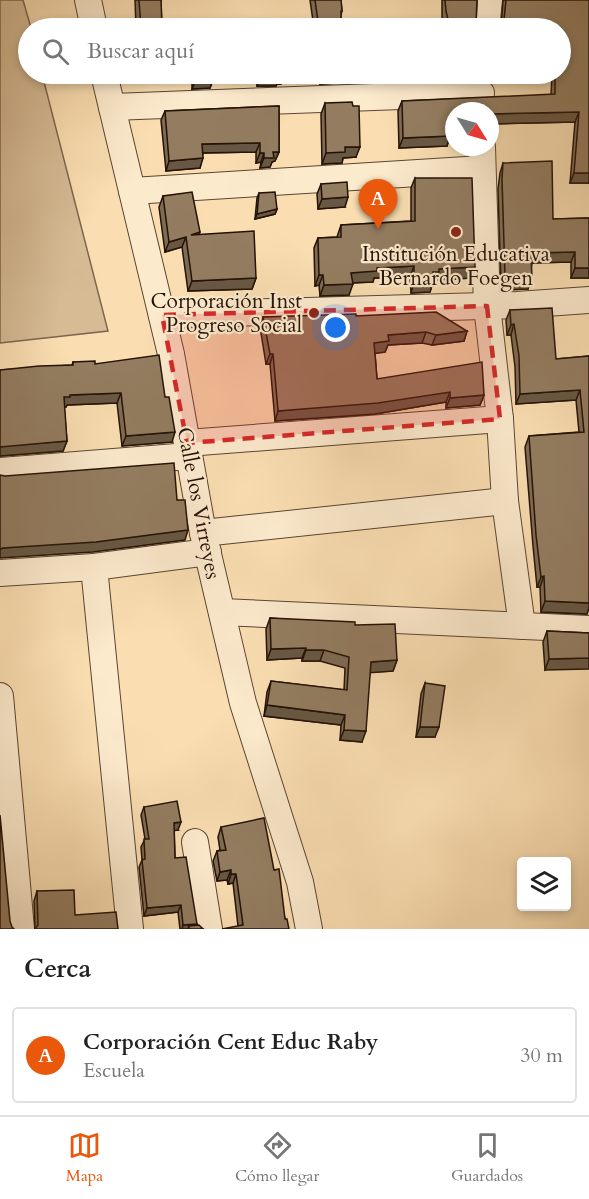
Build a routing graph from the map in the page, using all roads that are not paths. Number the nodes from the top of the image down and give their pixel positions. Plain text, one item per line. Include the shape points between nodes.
1 (87, 0) edge
2 (489, 0) edge
3 (92, 18) edge
4 (487, 18) edge
5 (106, 84) edge
6 (482, 92) edge
7 (112, 107) junction
8 (482, 158) edge
9 (132, 191) junction
10 (589, 300) edge
11 (487, 306) junction
12 (162, 315) junction
13 (500, 419) junction
14 (188, 449) junction
15 (0, 471) edge
16 (505, 501) junction
17 (206, 542) junction
18 (94, 567) junction
19 (0, 573) edge
20 (222, 612) junction
21 (522, 626) junction
22 (589, 629) edge
23 (0, 696) edge
24 (195, 842) dead end
25 (21, 929) edge
26 (130, 929) edge
27 (209, 929) edge
28 (309, 929) edge

1 - 3 street
2 - 4 street
5 - 7 street, Calle los Virreyes
6 - 7 street
7 - 9 street, Calle los Virreyes
8 - 9 street
8 - 11 street
9 - 12 street, Calle los Virreyes
10 - 11 street
11 - 12 street
11 - 13 street
12 - 14 street, Calle los Virreyes
13 - 14 street
13 - 16 street
14 - 15 street
14 - 17 street, Calle los Virreyes
16 - 17 street
16 - 21 street
17 - 18 street
17 - 20 street, Calle los Virreyes
18 - 19 street
18 - 26 street
20 - 21 street
20 - 28 street, Calle los Virreyes via 243,704 300,882
21 - 22 street
23 - 25 street
24 - 27 street

